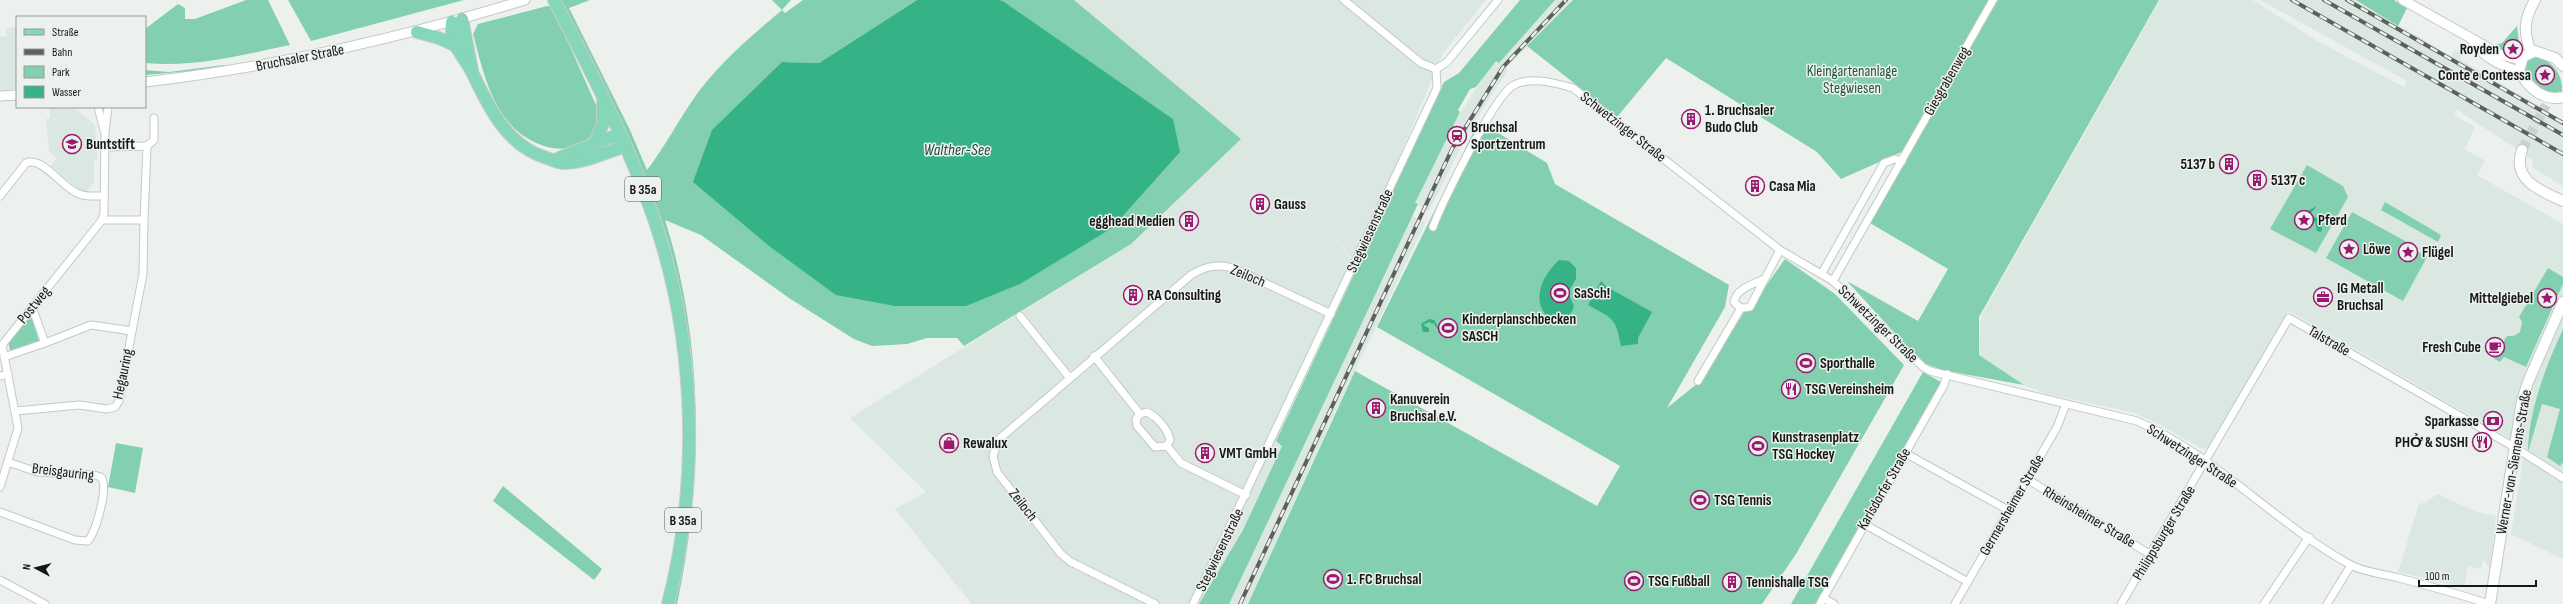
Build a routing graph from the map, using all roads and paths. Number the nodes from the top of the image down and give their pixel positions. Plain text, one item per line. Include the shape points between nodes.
1 (525, 0) edge
2 (554, 0) edge
3 (1344, 0) edge
4 (1498, 0) edge
5 (1993, 0) edge
6 (2403, 0) edge
7 (2535, 0) edge
8 (457, 21) junction
9 (417, 32) junction
10 (2470, 38) junction
11 (454, 45) junction
12 (2531, 52) junction
13 (2520, 60) junction
14 (2563, 66) edge
15 (1436, 69) junction
16 (2519, 70) junction
17 (472, 71) junction
18 (146, 82) edge
19 (16, 95) edge
20 (0, 96) edge
21 (2563, 97) edge
22 (603, 98) junction
23 (98, 108) edge
24 (108, 108) edge
25 (154, 118) dead end
26 (105, 132) junction
27 (624, 141) junction
28 (594, 144) junction
29 (147, 146) junction
30 (105, 147) junction
31 (2522, 150) tunnel mouth
32 (549, 159) junction
33 (1902, 161) junction
34 (0, 196) edge
35 (104, 196) junction
36 (2563, 202) edge
37 (102, 220) junction
38 (144, 220) junction
39 (1433, 227) dead end
40 (1780, 250) junction
41 (1822, 273) junction
42 (1764, 279) junction
43 (1833, 281) junction
44 (2563, 302) edge
45 (32, 307) junction
46 (1741, 308) junction
47 (1331, 314) junction
48 (1020, 316) dead end
49 (132, 331) junction
50 (45, 343) junction
51 (1, 344) edge
52 (1094, 356) junction
53 (4, 357) junction
54 (8, 374) junction
55 (1947, 374) junction
56 (0, 376) edge
57 (1069, 377) junction
58 (1698, 381) dead end
59 (2066, 404) junction
60 (16, 411) junction
61 (1140, 414) junction
62 (1167, 446) junction
63 (2514, 447) junction
64 (1905, 452) junction
65 (2206, 461) junction
66 (8, 462) junction
67 (1, 478) edge
68 (2563, 478) edge
69 (2027, 479) junction
70 (0, 487) edge
71 (1246, 495) junction
72 (2008, 510) junction
73 (0, 512) edge
74 (1864, 524) junction
75 (2309, 537) junction
76 (2151, 554) junction
77 (2351, 565) junction
78 (0, 580) edge
79 (1968, 582) junction
80 (1821, 601) edge
81 (45, 604) edge
82 (668, 604) edge
83 (1155, 604) edge
84 (1193, 604) edge
85 (1834, 604) edge
86 (1955, 604) edge
87 (2121, 604) edge
88 (2264, 604) edge
89 (2328, 604) edge
90 (2490, 604) edge

1 - 8 street, Bruchsaler Straße
2 - 22 main road, B 35a
3 - 15 street via 1421,63
4 - 15 street via 1447,62
5 - 33 street, Giesgrabenweg
6 - 10 street
7 - 12 main road via 2524,31
8 - 9 street, Bruchsaler Straße
8 - 11 main road
8 - 17 main road
9 - 11 main road
9 - 18 street, Bruchsaler Straße via 284,62
10 - 13 street via 2501,55
10 - 16 street via 2488,57 2504,66
11 - 17 main road
12 - 13 main road
12 - 14 main road via 2546,53
13 - 16 main road
15 - 47 street, Stegwiesenstraße via 1437,88
16 - 21 main road via 2535,91 2547,101
17 - 32 main road via 492,110 507,132 532,153
19 - 20 street
22 - 27 main road, B 35a
22 - 28 main road via 603,124
23 - 26 street
24 - 26 street
25 - 29 street via 154,140
26 - 30 street
27 - 28 main road via 612,137
27 - 32 main road via 573,162 562,163
27 - 82 main road, B 35a via 644,190 665,258 685,363 689,428 687,479 680,548
28 - 32 main road via 562,158
29 - 30 street
29 - 38 street
30 - 35 street
31 - 36 main road via 2519,162 2524,178
33 - 41 street via 1895,159 1884,163
33 - 43 street, Giesgrabenweg
34 - 35 street via 26,163 31,161 39,163 79,194
35 - 37 street
37 - 38 street
37 - 45 street, Postweg
38 - 49 street via 143,274
39 - 40 street, Schwetzinger Straße via 1483,127 1506,92 1514,85 1529,81 1552,82 1573,88
40 - 41 street, Schwetzinger Straße
40 - 42 street
41 - 43 street, Schwetzinger Straße
42 - 46 street via 1750,307
42 - 46 street via 1740,291 1735,297 1734,302
43 - 55 street, Schwetzinger Straße via 1914,359 1930,371
44 - 63 main road, Werner-von-Siemens-Straße via 2528,382
45 - 50 street
45 - 51 street, Postweg
46 - 58 street
47 - 52 street, Zeiloch via 1233,268 1219,265 1205,267 1191,275
47 - 71 street, Stegwiesenstraße
48 - 57 street
49 - 50 street, Hegauring via 91,326
49 - 60 street, Hegauring via 119,401 115,407 107,409 79,405
50 - 53 street, Hegauring
51 - 53 street, Postweg
52 - 57 street, Zeiloch
52 - 61 street
53 - 54 street, Postweg
54 - 56 street
54 - 60 street, Postweg
55 - 59 street, Schwetzinger Straße
55 - 64 street, Karlsdorfer Straße via 1944,385
57 - 83 street, Zeiloch via 998,440 993,456 997,472 1061,554 1071,562
59 - 65 street, Schwetzinger Straße via 2138,421
59 - 69 street, Germersheimer Straße via 2057,427
60 - 66 street, Postweg via 18,428
61 - 62 street via 1147,412 1153,415 1169,433 1170,440
61 - 62 street via 1136,419 1137,426 1155,447
62 - 71 street, Stegwiesenstraße via 1181,463
63 - 65 street, Talstraße via 2289,318
63 - 68 street
63 - 90 main road, Werner-von-Siemens-Straße via 2508,500
64 - 72 street
64 - 74 street, Karlsdorfer Straße
65 - 75 street, Schwetzinger Straße
65 - 76 street, Philippsburger Straße
66 - 67 street, Postweg
66 - 73 street, Breisgauring via 37,472 94,475 101,477 105,486 93,534 88,541 75,540
67 - 70 street, Postweg
69 - 72 street, Germersheimer Straße
69 - 76 street, Rheinsheimer Straße
71 - 84 street, Stegwiesenstraße
72 - 79 street, Germersheimer Straße
74 - 79 street
74 - 80 street, Karlsdorfer Straße
75 - 77 street, Schwetzinger Straße
75 - 88 street
76 - 87 street, Philippsburger Straße
77 - 89 street
77 - 90 street, Schwetzinger Straße
78 - 81 street
79 - 86 street, Germersheimer Straße
80 - 85 street

